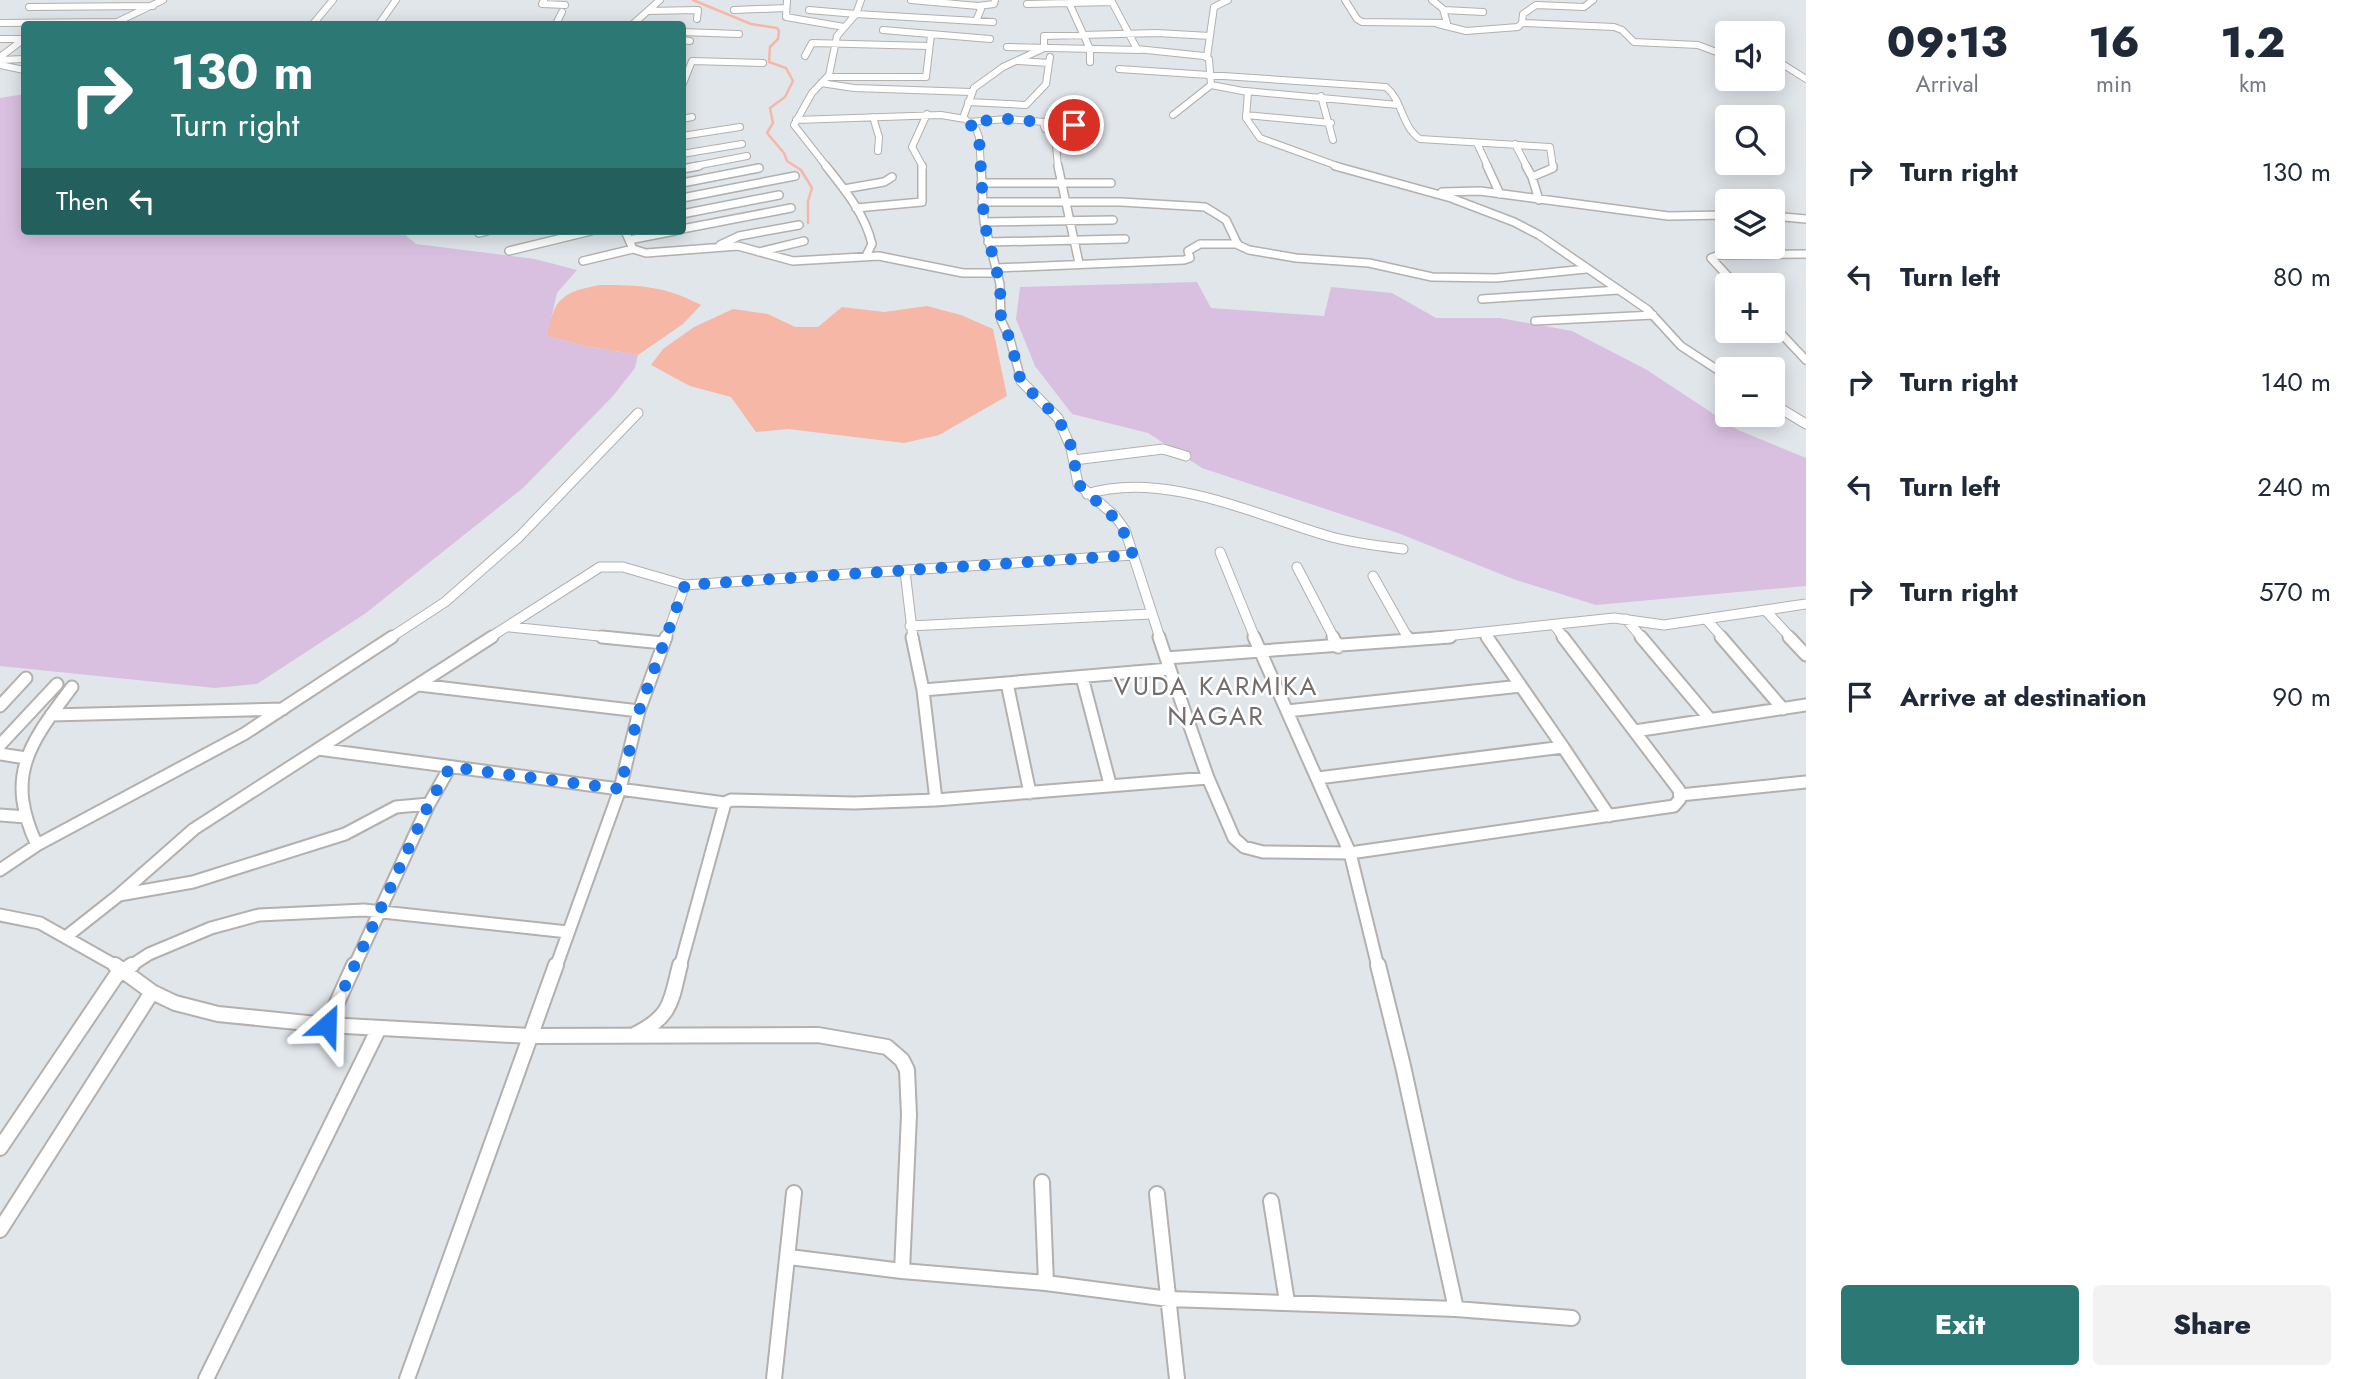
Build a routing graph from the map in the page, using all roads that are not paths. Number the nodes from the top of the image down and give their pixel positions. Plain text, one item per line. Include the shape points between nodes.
1 (70, 0) edge
2 (163, 0) edge
3 (333, 0) edge
4 (396, 0) edge
5 (544, 0) edge
6 (660, 0) edge
7 (787, 0) edge
8 (861, 0) edge
9 (911, 0) edge
10 (995, 0) edge
11 (1227, 0) edge
12 (1345, 0) edge
13 (1432, 0) edge
14 (1593, 0) edge
15 (1111, 1) edge
16 (940, 2) junction
17 (1069, 3) junction
18 (1027, 4) dead end
19 (565, 5) dead end
20 (29, 6) dead end
21 (62, 6) junction
22 (153, 6) junction
23 (978, 6) junction
24 (786, 8) junction
25 (734, 10) dead end
26 (809, 10) dead end
27 (1444, 10) junction
28 (648, 11) junction
29 (562, 12) dead end
30 (1483, 12) dead end
31 (856, 14) junction
32 (932, 18) junction
33 (697, 19) dead end
34 (45, 21) edge
35 (119, 21) edge
36 (316, 21) edge
37 (381, 21) edge
38 (558, 21) edge
39 (636, 21) edge
40 (976, 21) junction
41 (993, 22) dead end
42 (0, 23) edge
43 (21, 23) edge
44 (1522, 23) junction
45 (1438, 24) junction
46 (844, 27) junction
47 (883, 30) dead end
48 (686, 32) edge
49 (739, 34) dead end
50 (1127, 34) junction
51 (929, 35) junction
52 (1084, 35) junction
53 (1210, 36) junction
54 (0, 39) edge
55 (21, 39) edge
56 (990, 39) dead end
57 (21, 42) edge
58 (835, 43) junction
59 (929, 46) junction
60 (1007, 47) dead end
61 (1044, 48) junction
62 (1090, 50) junction
63 (1140, 50) junction
64 (1715, 51) edge
65 (805, 56) dead end
66 (1207, 57) junction
67 (0, 59) edge
68 (21, 59) edge
69 (1017, 60) junction
70 (1090, 62) dead end
71 (763, 63) dead end
72 (1049, 63) junction
73 (1785, 66) edge
74 (21, 69) edge
75 (1119, 69) dead end
76 (1209, 74) junction
77 (686, 76) edge
78 (828, 77) junction
79 (1806, 79) edge
80 (821, 83) junction
81 (1211, 85) junction
82 (1246, 91) junction
83 (971, 92) junction
84 (1321, 96) junction
85 (968, 102) junction
86 (1398, 105) junction
87 (928, 114) junction
88 (1172, 115) dead end
89 (1246, 115) junction
90 (692, 117) dead end
91 (873, 117) junction
92 (686, 118) edge
93 (796, 120) junction
94 (966, 120) junction
95 (1043, 123) junction
96 (1331, 123) junction
97 (1095, 126) dead end
98 (740, 127) dead end
99 (686, 135) edge
100 (1333, 140) dead end
101 (1477, 143) junction
102 (742, 144) dead end
103 (1516, 145) junction
104 (878, 151) dead end
105 (686, 153) edge
106 (747, 156) dead end
107 (686, 168) edge
108 (759, 168) dead end
109 (794, 176) dead end
110 (892, 177) dead end
111 (1532, 177) junction
112 (686, 182) edge
113 (981, 183) junction
114 (1060, 183) junction
115 (1111, 183) dead end
116 (844, 189) junction
117 (1432, 193) junction
118 (1500, 194) junction
119 (779, 195) dead end
120 (686, 197) edge
121 (1539, 200) junction
122 (982, 202) junction
123 (1064, 202) junction
124 (791, 208) dead end
125 (856, 208) junction
126 (686, 213) edge
127 (1715, 215) edge
128 (1785, 217) edge
129 (1806, 219) edge
130 (1068, 220) junction
131 (1113, 220) dead end
132 (984, 222) junction
133 (799, 225) dead end
134 (686, 228) edge
135 (575, 235) edge
136 (627, 235) edge
137 (655, 235) edge
138 (1125, 239) dead end
139 (629, 240) junction
140 (1073, 240) junction
141 (804, 241) dead end
142 (988, 242) junction
143 (1238, 244) junction
144 (718, 247) junction
145 (633, 249) junction
146 (509, 251) dead end
147 (759, 252) junction
148 (1806, 254) edge
149 (866, 256) junction
150 (583, 261) dead end
151 (1079, 263) junction
152 (1586, 269) junction
153 (998, 271) junction
154 (1724, 273) edge
155 (1619, 290) junction
156 (1482, 299) dead end
157 (1653, 315) junction
158 (1535, 321) dead end
159 (1785, 338) edge
160 (1806, 360) edge
161 (1715, 368) edge
162 (1785, 411) edge
163 (638, 413) dead end
164 (1806, 424) edge
165 (1186, 456) dead end
166 (1074, 460) junction
167 (1087, 494) junction
168 (1403, 549) dead end
169 (1220, 552) dead end
170 (1133, 555) junction
171 (1297, 567) dead end
172 (905, 571) junction
173 (1373, 576) dead end
174 (685, 585) junction
175 (1806, 604) edge
176 (1766, 611) junction
177 (1150, 614) junction
178 (1626, 619) junction
179 (1707, 620) junction
180 (510, 626) junction
181 (910, 626) junction
182 (1555, 626) junction
183 (1485, 634) junction
184 (1409, 640) junction
185 (663, 643) junction
186 (1338, 647) junction
187 (1260, 651) junction
188 (1806, 655) edge
189 (1168, 663) junction
190 (1083, 677) junction
191 (26, 678) dead end
192 (1007, 683) junction
193 (57, 684) dead end
194 (419, 685) junction
195 (1521, 686) junction
196 (72, 687) dead end
197 (923, 690) junction
198 (1806, 705) edge
199 (0, 706) edge
200 (284, 709) junction
201 (1783, 709) junction
202 (639, 711) junction
203 (1287, 711) junction
204 (51, 715) junction
205 (1709, 718) junction
206 (1635, 731) junction
207 (0, 745) edge
208 (1563, 747) junction
209 (318, 749) junction
210 (0, 754) edge
211 (26, 758) junction
212 (450, 767) junction
213 (1208, 779) junction
214 (1318, 779) junction
215 (1806, 782) edge
216 (1110, 784) junction
217 (620, 789) junction
218 (1030, 793) junction
219 (1680, 795) junction
220 (936, 800) junction
221 (724, 803) junction
222 (429, 804) junction
223 (0, 815) edge
224 (1609, 816) junction
225 (26, 817) junction
226 (37, 845) junction
227 (1350, 853) junction
228 (0, 870) edge
229 (120, 895) junction
230 (380, 911) junction
231 (0, 915) edge
232 (568, 932) junction
233 (67, 936) junction
234 (123, 970) junction
235 (152, 992) junction
236 (327, 1025) junction
237 (379, 1028) junction
238 (530, 1036) junction
239 (627, 1037) junction
240 (0, 1147) edge
241 (1042, 1182) dead end
242 (794, 1193) dead end
243 (1157, 1194) dead end
244 (1271, 1201) dead end
245 (0, 1230) edge
246 (789, 1257) junction
247 (902, 1271) junction
248 (1046, 1283) junction
249 (1169, 1299) junction
250 (1287, 1302) junction
251 (1456, 1309) junction
252 (1572, 1318) dead end
253 (206, 1379) edge
254 (407, 1379) edge
255 (774, 1379) edge
256 (1177, 1379) edge

1 - 21 street
2 - 22 street
3 - 36 street
4 - 37 street
5 - 19 street via 542,4
6 - 28 street
7 - 24 street
8 - 31 street
9 - 16 street
10 - 23 street
11 - 53 street via 1214,7
12 - 45 street via 1362,22
13 - 27 street
14 - 44 street via 1584,7 1532,6 1523,14
15 - 17 street
15 - 50 street
16 - 23 street
16 - 32 street
17 - 18 street
17 - 52 street
20 - 21 street
21 - 22 street
21 - 34 street
22 - 35 street
23 - 40 street
24 - 25 street
24 - 46 street via 786,18
26 - 31 street
27 - 30 street
27 - 45 street via 1447,23
28 - 33 street via 698,10
28 - 39 street
29 - 38 street
31 - 32 street
31 - 46 street
32 - 40 street
32 - 51 street
40 - 41 street
42 - 43 street
44 - 45 street via 1475,31
44 - 64 street via 1614,27 1634,42 1698,45
46 - 58 street
47 - 51 street
48 - 49 street
50 - 52 street
50 - 53 street
50 - 63 street
51 - 56 street
51 - 59 street
52 - 61 street via 1044,36
52 - 62 street
53 - 66 street
54 - 55 street
57 - 67 street
58 - 59 street
58 - 65 street via 810,44
58 - 78 street
59 - 78 street via 926,77
60 - 61 street
61 - 62 street
61 - 69 street
61 - 72 street via 1051,52
62 - 63 street
62 - 70 street
63 - 66 street
66 - 76 street
67 - 68 street
67 - 74 street
69 - 72 street
69 - 83 street
71 - 77 street via 692,61
72 - 85 street via 1046,84 1026,105
73 - 79 street
75 - 76 street
76 - 81 street
76 - 86 street via 1382,86 1393,92
78 - 80 street
80 - 83 street
80 - 93 street
81 - 82 street
81 - 88 street
82 - 84 street
82 - 89 street
83 - 85 street
84 - 86 street
84 - 96 street
85 - 94 street
86 - 101 street via 1404,123 1416,137
87 - 91 street
87 - 94 street
87 - 125 street via 912,148 924,169 922,202
89 - 96 street
89 - 117 street via 1255,134 1269,143
90 - 92 street
91 - 93 street
91 - 104 street
93 - 116 street via 796,128
94 - 95 street
94 - 113 street via 979,137
95 - 97 street
95 - 114 street via 1055,133
96 - 100 street
98 - 99 street
101 - 103 street
101 - 118 street
102 - 105 street
103 - 111 street
103 - 111 street via 1551,149 1553,168
106 - 107 street
108 - 112 street
109 - 120 street
110 - 116 street
111 - 121 street
113 - 114 street
113 - 122 street
114 - 115 street
114 - 123 street
116 - 125 street
117 - 118 street via 1474,190
117 - 152 street via 1514,222
118 - 121 street
119 - 126 street
121 - 127 street via 1668,216
122 - 123 street
122 - 132 street
123 - 130 street
123 - 143 street via 1205,207 1226,220
124 - 134 street
125 - 149 street via 872,238
128 - 129 street
130 - 131 street
130 - 132 street
130 - 140 street
132 - 142 street
133 - 144 street via 739,236
135 - 146 street
136 - 139 street
137 - 139 street
138 - 140 street
139 - 145 street
140 - 142 street
140 - 151 street
141 - 147 street
142 - 153 street
143 - 151 street via 1200,244 1188,250 1190,258 1184,260
143 - 152 street via 1273,254 1367,262 1440,278
144 - 145 street via 661,254
144 - 147 street
145 - 150 street
147 - 149 street via 793,261
148 - 154 street via 1711,258
149 - 153 street via 963,273
151 - 153 street
152 - 155 street
153 - 166 street via 1001,320 1021,382 1058,418
155 - 156 street
155 - 157 street
157 - 158 street
157 - 161 street via 1681,346
159 - 160 street
162 - 164 street
163 - 200 street via 527,530 463,588
165 - 166 street via 1167,449
166 - 167 street via 1078,484
167 - 168 street via 1108,486 1154,487 1330,536
167 - 170 street via 1120,523
169 - 187 street
170 - 172 street
170 - 177 street
171 - 186 street
172 - 174 street
172 - 181 street
173 - 184 street
174 - 180 street via 623,567 600,566
174 - 185 street
175 - 176 street
176 - 179 street
176 - 188 street
177 - 181 street
177 - 189 street
178 - 179 street via 1656,626
178 - 182 street
178 - 205 street
179 - 201 street
180 - 185 street
180 - 194 street
181 - 197 street
182 - 183 street
182 - 206 street
183 - 184 street
183 - 195 street
184 - 186 street
185 - 202 street
186 - 187 street
187 - 189 street
187 - 203 street
189 - 190 street
189 - 213 street
190 - 192 street
190 - 216 street
191 - 199 street
192 - 197 street
192 - 218 street
193 - 207 street
194 - 202 street
194 - 209 street
195 - 203 street
195 - 208 street
196 - 204 street
197 - 220 street
198 - 201 street
200 - 204 street
200 - 226 street
201 - 205 street
202 - 217 street
203 - 214 street
204 - 211 street
205 - 206 street
206 - 219 street
208 - 214 street
208 - 224 street
209 - 212 street
209 - 229 street via 194,829
210 - 211 street
211 - 225 street via 21,791
212 - 217 street
212 - 222 street
213 - 216 street
213 - 227 street via 1234,838 1244,847 1263,852
214 - 227 street
215 - 219 street
216 - 218 street
217 - 221 street
217 - 232 street
218 - 220 street
219 - 224 street via 1679,803 1667,808
220 - 221 street
221 - 239 street via 669,1007 656,1024
222 - 229 street via 396,807 345,834 193,882
222 - 230 street
223 - 225 street
224 - 227 street
225 - 226 street
226 - 228 street
227 - 251 street
229 - 233 street
230 - 232 street
230 - 234 street via 243,918 149,954
230 - 236 street
231 - 233 street via 40,923
232 - 238 street
233 - 234 street
234 - 235 street
234 - 240 street
235 - 236 street via 218,1014
235 - 245 street
236 - 237 street
237 - 238 street
237 - 253 street
238 - 239 street
238 - 254 street
239 - 247 street via 818,1035 874,1043 896,1053 906,1070 909,1115
241 - 248 street
242 - 246 street
243 - 249 street
244 - 250 street
246 - 247 street
246 - 255 street
247 - 248 street
248 - 249 street
249 - 250 street
249 - 256 street
250 - 251 street
251 - 252 street

